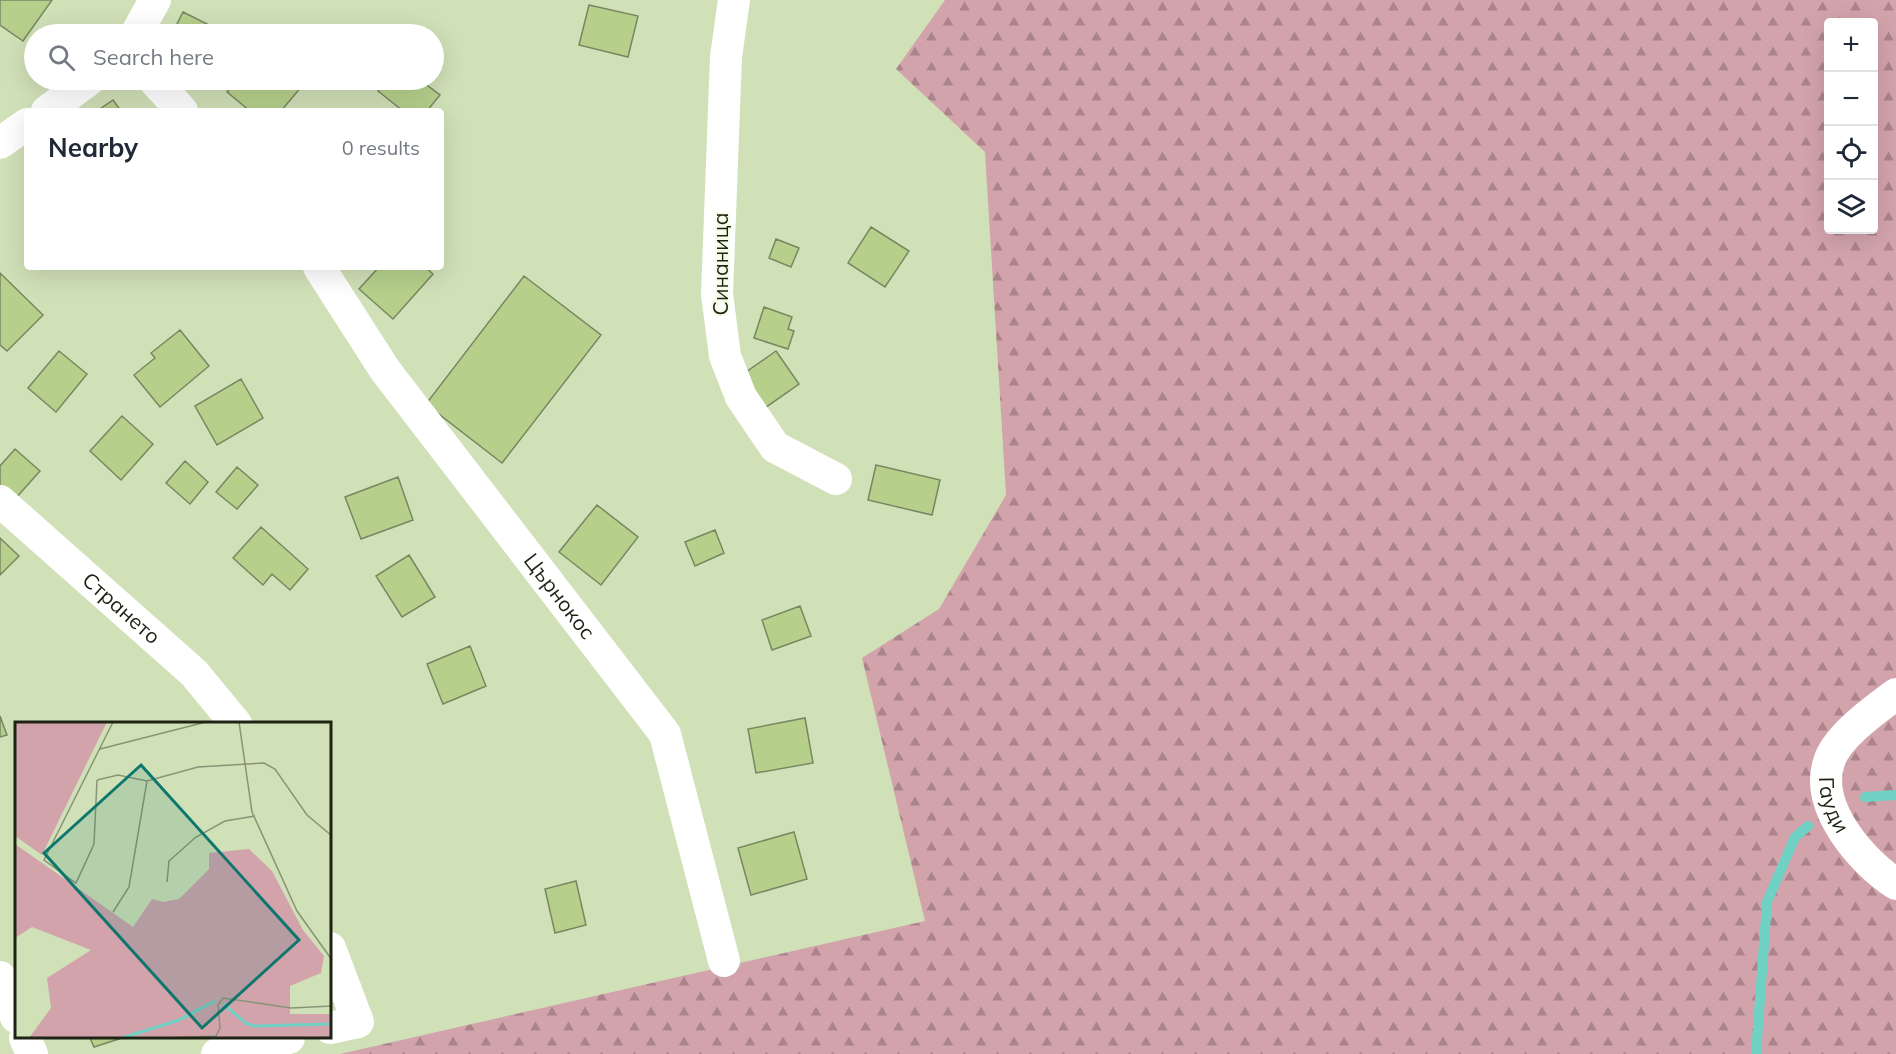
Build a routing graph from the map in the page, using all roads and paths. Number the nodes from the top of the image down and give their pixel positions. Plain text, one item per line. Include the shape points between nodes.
1 (155, 0) edge
2 (734, 0) edge
3 (142, 24) edge
4 (75, 90) edge
5 (163, 90) edge
6 (51, 108) edge
7 (179, 108) edge
8 (24, 126) edge
9 (0, 142) edge
10 (321, 270) edge
11 (836, 479) dead end
12 (0, 501) edge
13 (1896, 694) edge
14 (235, 722) edge
15 (1896, 884) edge
16 (332, 959) edge
17 (724, 961) dead end
18 (0, 977) edge
19 (15, 1014) edge
20 (344, 1025) edge
21 (25, 1039) edge
22 (284, 1039) edge
23 (32, 1054) edge
24 (217, 1054) edge

1 - 3 street
2 - 11 street, Синаница via 726,57 717,294 725,356 741,396 775,447
4 - 6 street
5 - 7 street
8 - 9 street
10 - 17 street, Църнокос via 385,370 665,734
12 - 14 street, Странето via 194,673
13 - 15 street, Гауди via 1855,725 1829,762 1828,795 1842,832
16 - 20 street
18 - 19 street
21 - 23 street
22 - 24 street

